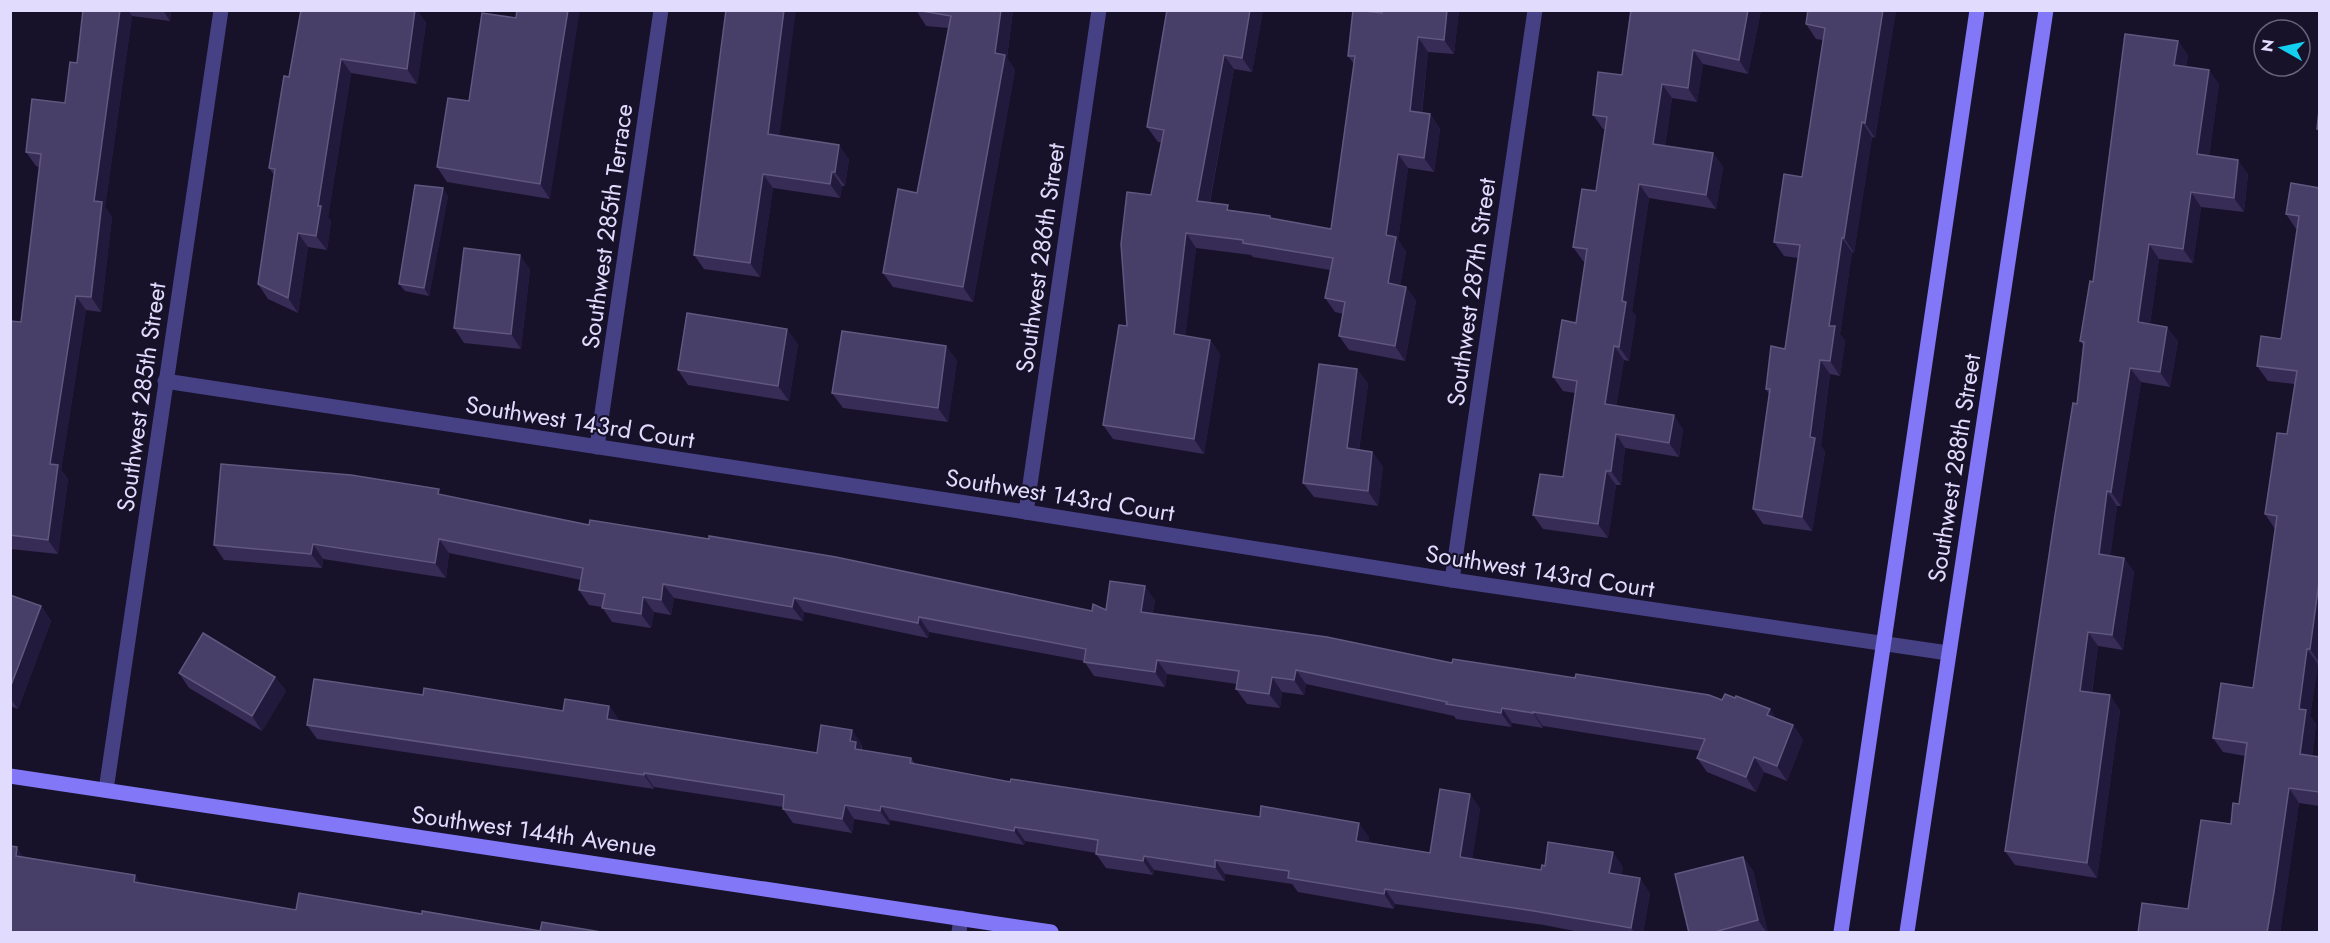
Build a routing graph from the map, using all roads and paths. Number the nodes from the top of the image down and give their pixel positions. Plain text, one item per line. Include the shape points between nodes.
1 (221, 10) edge
2 (661, 10) edge
3 (1099, 10) edge
4 (1535, 10) edge
5 (1977, 10) edge
6 (2046, 10) edge
7 (165, 381) junction
8 (597, 447) junction
9 (1026, 512) junction
10 (1452, 580) junction
11 (1882, 645) junction
12 (1948, 653) junction
13 (10, 776) edge
14 (106, 790) junction
15 (960, 925) edge
16 (1051, 933) edge
17 (1841, 933) edge
18 (1907, 933) edge

1 - 7 street, Southwest 285th Street
2 - 8 street, Southwest 285th Terrace
3 - 9 street, Southwest 286th Street
4 - 10 street, Southwest 287th Street
5 - 11 main road, Southwest 288th Street
6 - 12 main road, Southwest 288th Street
7 - 8 street, Southwest 143rd Court
7 - 14 street, Southwest 285th Street
8 - 9 street, Southwest 143rd Court
9 - 10 street, Southwest 143rd Court
10 - 11 street, Southwest 143rd Court
11 - 12 street, Southwest 143rd Court
11 - 17 main road, Southwest 288th Street
12 - 18 main road, Southwest 288th Street
13 - 14 main road, Southwest 144th Avenue
14 - 15 main road, Southwest 144th Avenue
15 - 16 main road, Southwest 144th Avenue

